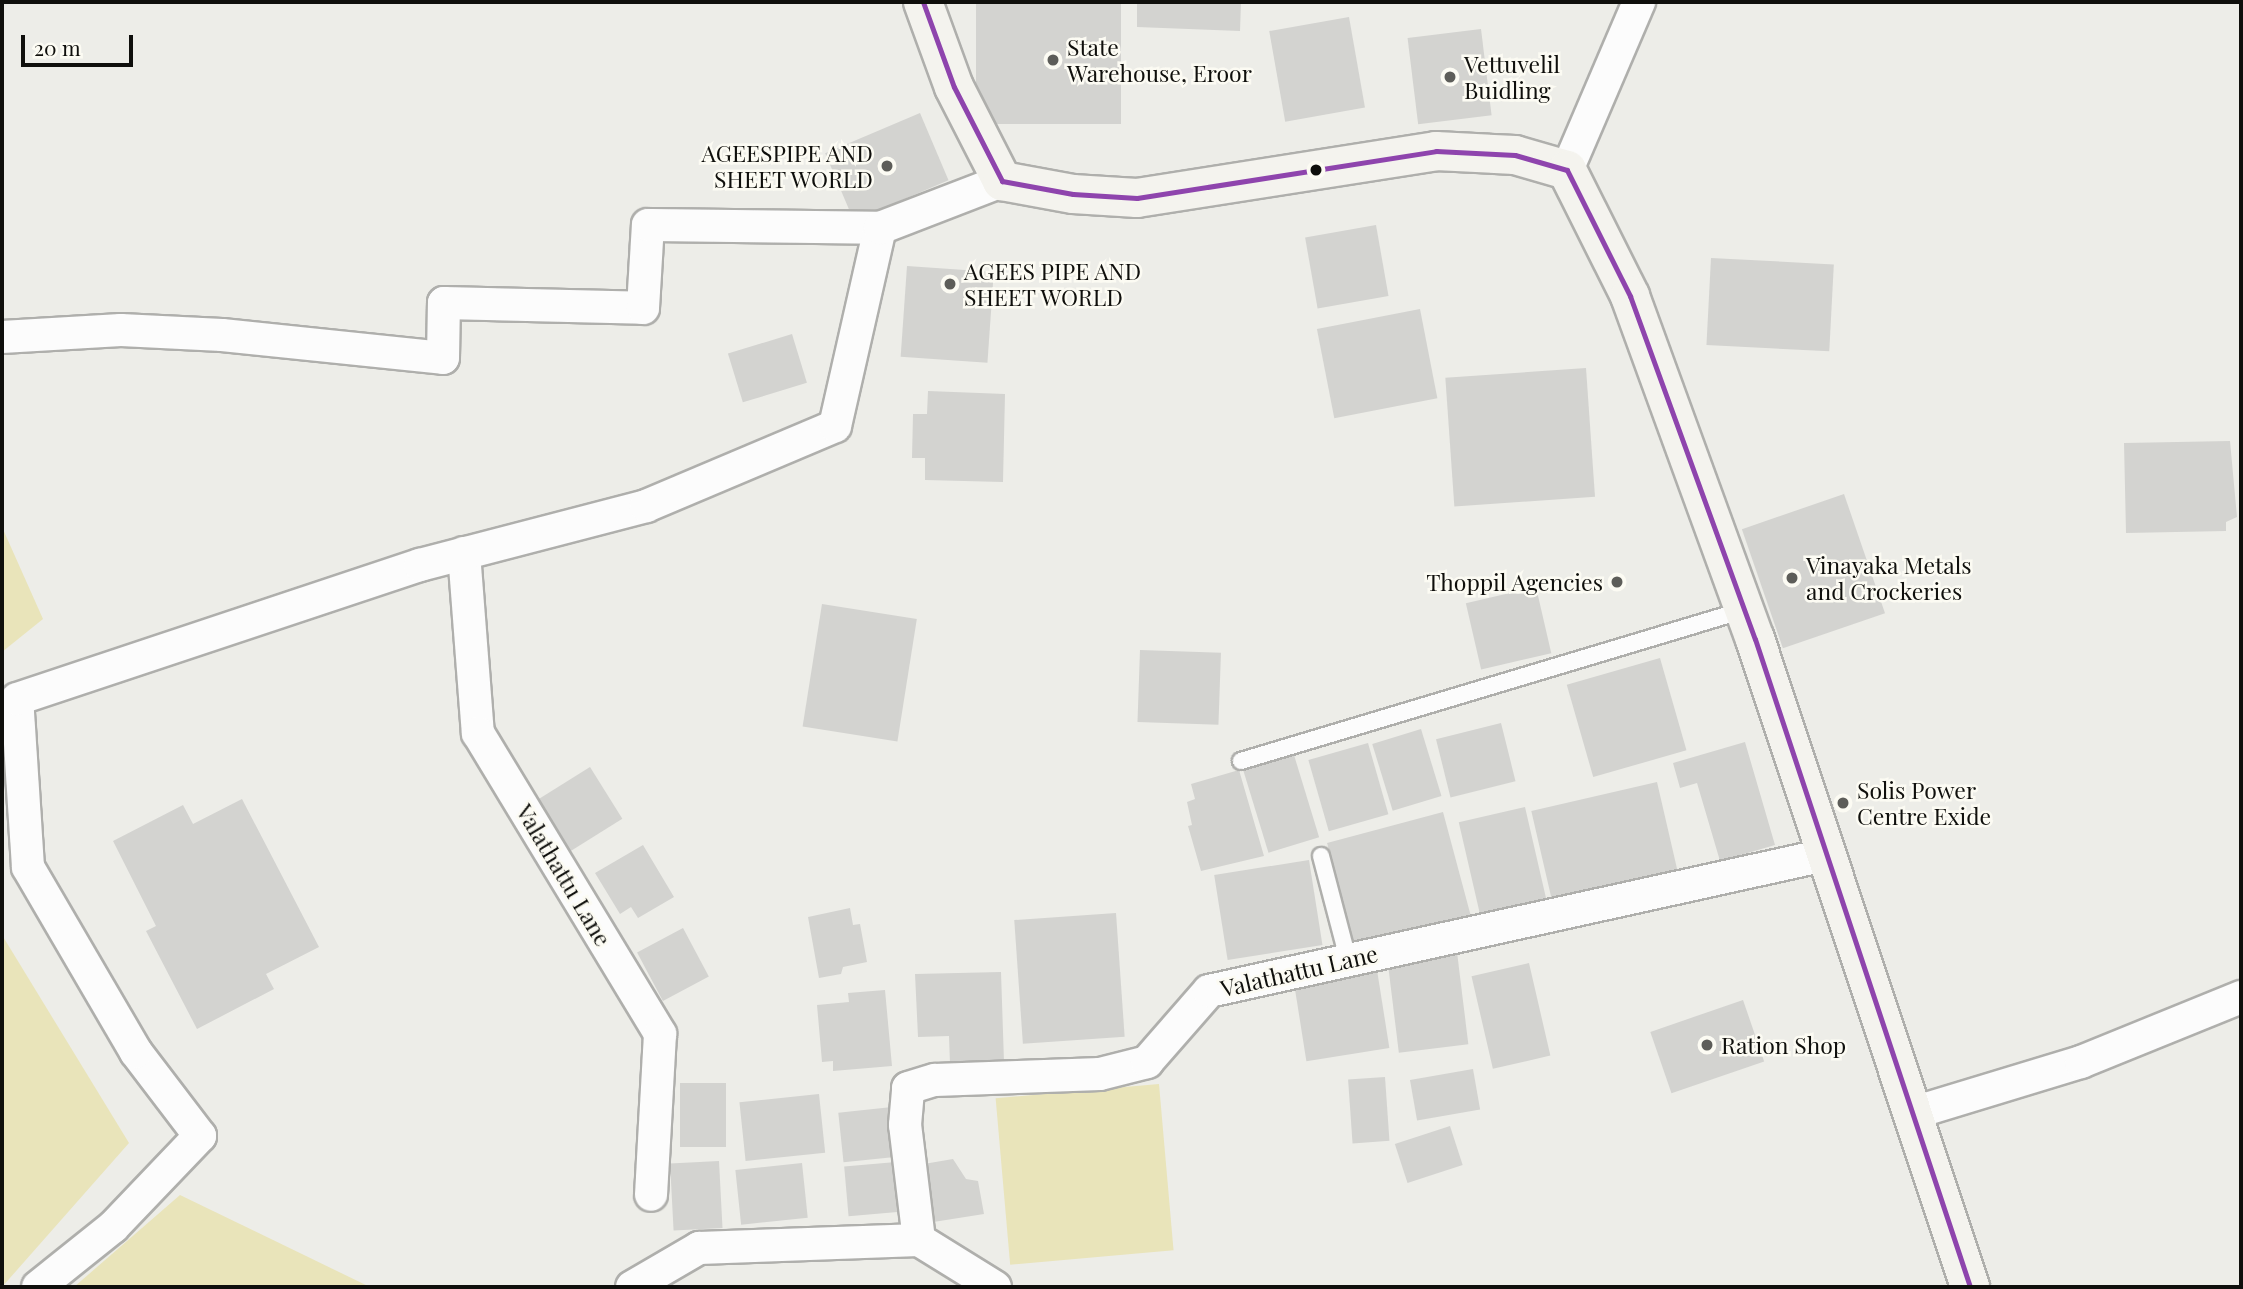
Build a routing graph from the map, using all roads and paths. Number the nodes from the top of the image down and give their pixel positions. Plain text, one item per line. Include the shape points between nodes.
1 (923, 2) edge
2 (1639, 2) edge
3 (1567, 170) junction
4 (1002, 181) junction
5 (880, 228) junction
6 (2, 337) edge
7 (464, 553) junction
8 (1744, 610) junction
9 (1241, 761) dead end
10 (1825, 855) junction
11 (1321, 856) dead end
12 (1348, 960) junction
13 (2241, 997) edge
14 (1910, 1114) junction
15 (651, 1195) dead end
16 (919, 1240) junction
17 (38, 1287) edge
18 (632, 1287) edge
19 (995, 1287) edge
20 (1970, 1287) edge

1 - 4 main road via 954,87
2 - 3 street
3 - 4 main road via 1516,155 1436,151 1136,198 1073,194
3 - 8 main road via 1630,296
4 - 5 street
5 - 6 street via 648,225 643,308 444,303 443,358 222,335 121,330
5 - 7 street via 835,426 646,506
7 - 15 street, Valathattu Lane via 478,733 660,1034
7 - 17 street via 17,699 28,867 136,1052 200,1136 113,1227
8 - 9 lane
8 - 10 main road
10 - 12 street, Valathattu Lane
10 - 14 main road
11 - 12 lane
12 - 16 street, Valathattu Lane via 1209,990 1147,1062 1100,1074 935,1080 908,1088 905,1125
13 - 14 street via 2081,1062
14 - 20 main road
16 - 18 street via 699,1248
16 - 19 street

